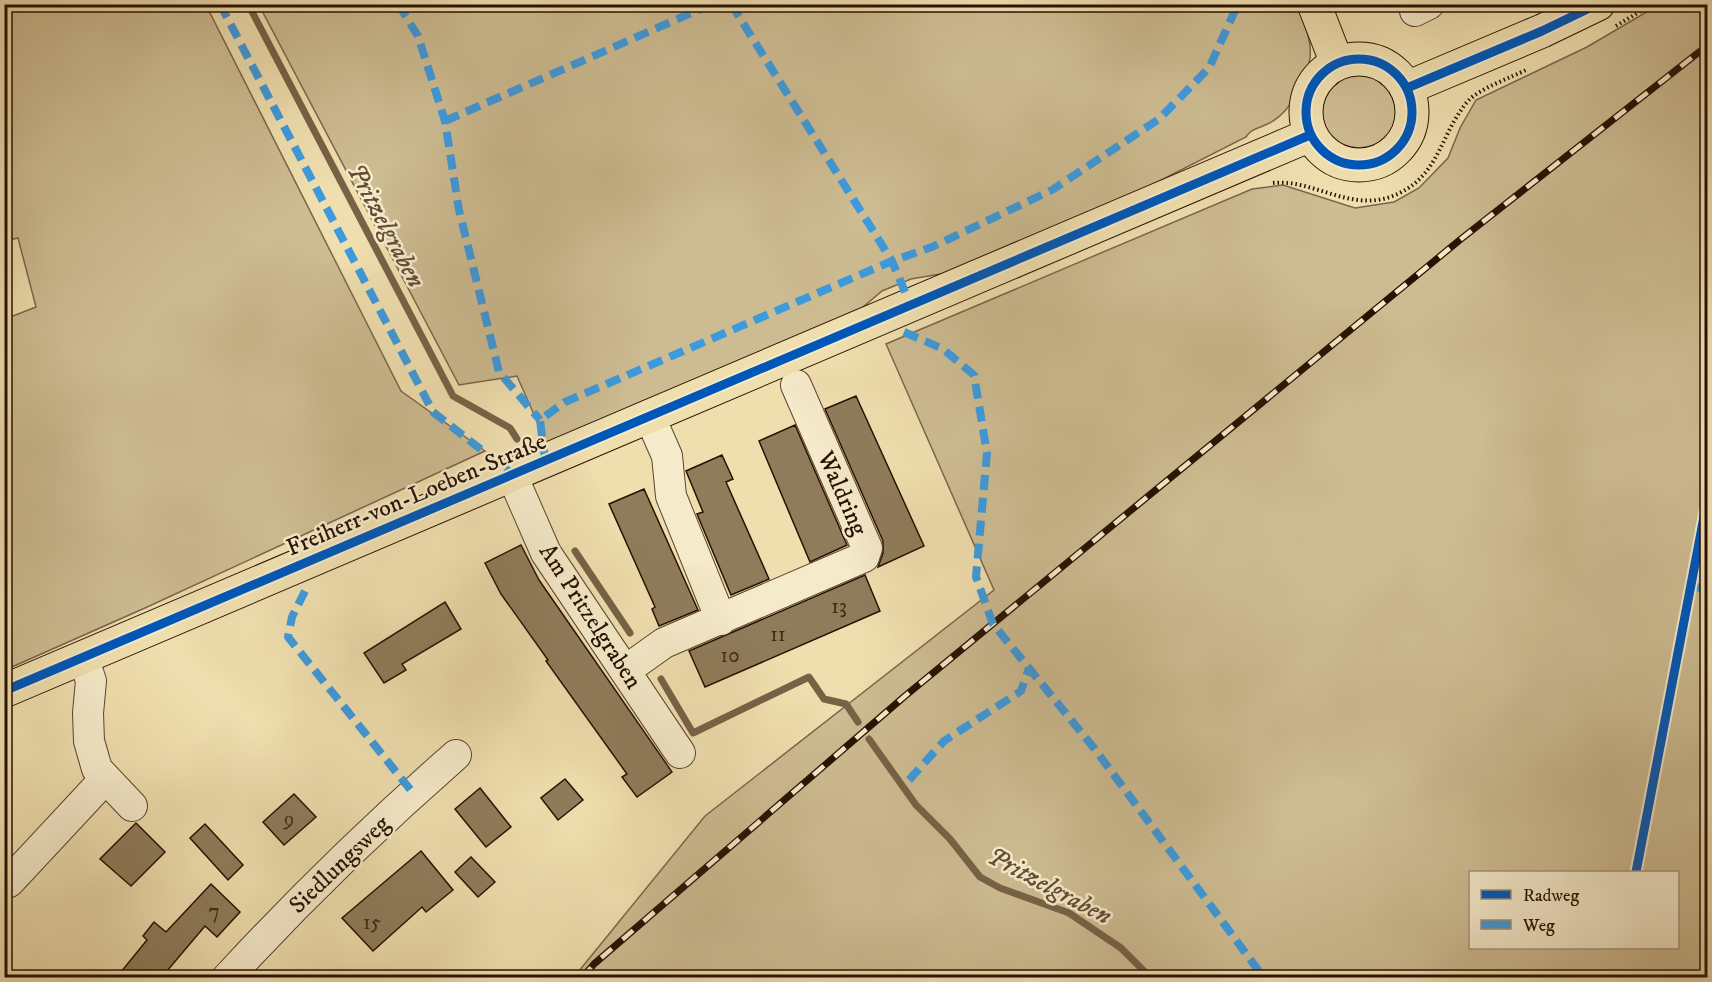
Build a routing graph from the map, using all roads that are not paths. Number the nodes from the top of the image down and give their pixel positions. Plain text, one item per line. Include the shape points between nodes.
1 (1314, 4) edge
2 (1606, 15) edge
3 (1337, 63) junction
4 (1407, 88) junction
5 (1310, 135) junction
6 (796, 384) dead end
7 (649, 415) junction
8 (511, 473) junction
9 (721, 620) junction
10 (83, 657) junction
11 (626, 670) junction
12 (4, 691) edge
13 (680, 753) dead end
14 (456, 755) dead end
15 (105, 779) junction
16 (132, 806) dead end
17 (9, 882) dead end
18 (227, 978) edge

1 - 3 main road
2 - 4 main road via 1510,45
3 - 4 main road via 1353,59 1385,65
3 - 5 main road via 1312,85 1305,119
4 - 5 main road via 1412,104 1409,129 1396,151 1382,161 1366,166 1333,160
5 - 7 main road, Freiherr-von-Loeben-Straße
6 - 9 street, Waldring via 867,548 864,557
7 - 8 main road, Freiherr-von-Loeben-Straße
7 - 9 street via 667,456 671,496
8 - 10 main road, Freiherr-von-Loeben-Straße
8 - 11 street, Am Pritzelgraben via 546,553
9 - 11 street, Waldring via 664,643
10 - 12 main road, Freiherr-von-Loeben-Straße
10 - 15 street via 91,681 89,741 97,769
11 - 13 street, Am Pritzelgraben
14 - 18 street, Siedlungsweg via 278,922
15 - 16 street
15 - 17 street

